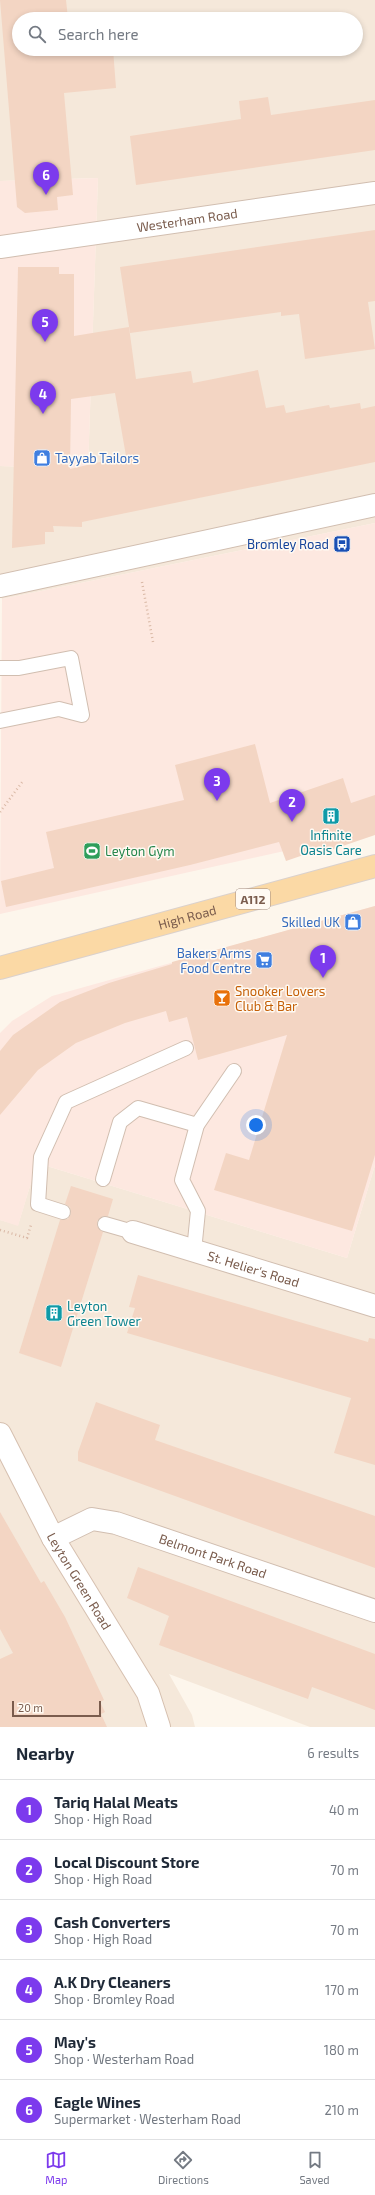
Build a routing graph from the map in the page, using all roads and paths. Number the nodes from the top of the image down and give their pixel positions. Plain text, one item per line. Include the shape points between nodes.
1 (375, 193) edge
2 (0, 247) edge
3 (375, 506) edge
4 (138, 556) junction
5 (0, 586) edge
6 (153, 642) dead end
7 (0, 668) edge
8 (0, 721) edge
9 (23, 781) dead end
10 (0, 812) edge
11 (375, 866) edge
12 (0, 968) edge
13 (186, 1048) dead end
14 (234, 1071) dead end
15 (197, 1125) junction
16 (103, 1179) dead end
17 (38, 1204) junction
18 (63, 1212) dead end
19 (105, 1224) dead end
20 (0, 1230) edge
21 (133, 1232) joint
22 (194, 1251) junction
23 (375, 1306) edge
24 (0, 1434) edge
25 (53, 1538) junction
26 (375, 1611) edge
27 (159, 1727) edge

1 - 2 street, Westerham Road
3 - 4 street
4 - 5 street
4 - 6 path
7 - 8 lane via 19,668 71,658 82,715 59,709
9 - 10 path
11 - 12 main road, High Road / A112
13 - 17 lane via 66,1102 41,1157
14 - 15 lane
15 - 16 lane via 138,1108 120,1122
15 - 22 lane via 182,1180 198,1211
17 - 18 lane
17 - 20 path via 27,1238
19 - 21 lane
21 - 22 street, St. Helier's Road
22 - 23 street, St. Helier's Road
24 - 25 street, Leyton Green Road
25 - 26 street, Belmont Park Road via 92,1519 116,1523
25 - 27 street, Leyton Green Road via 148,1693

